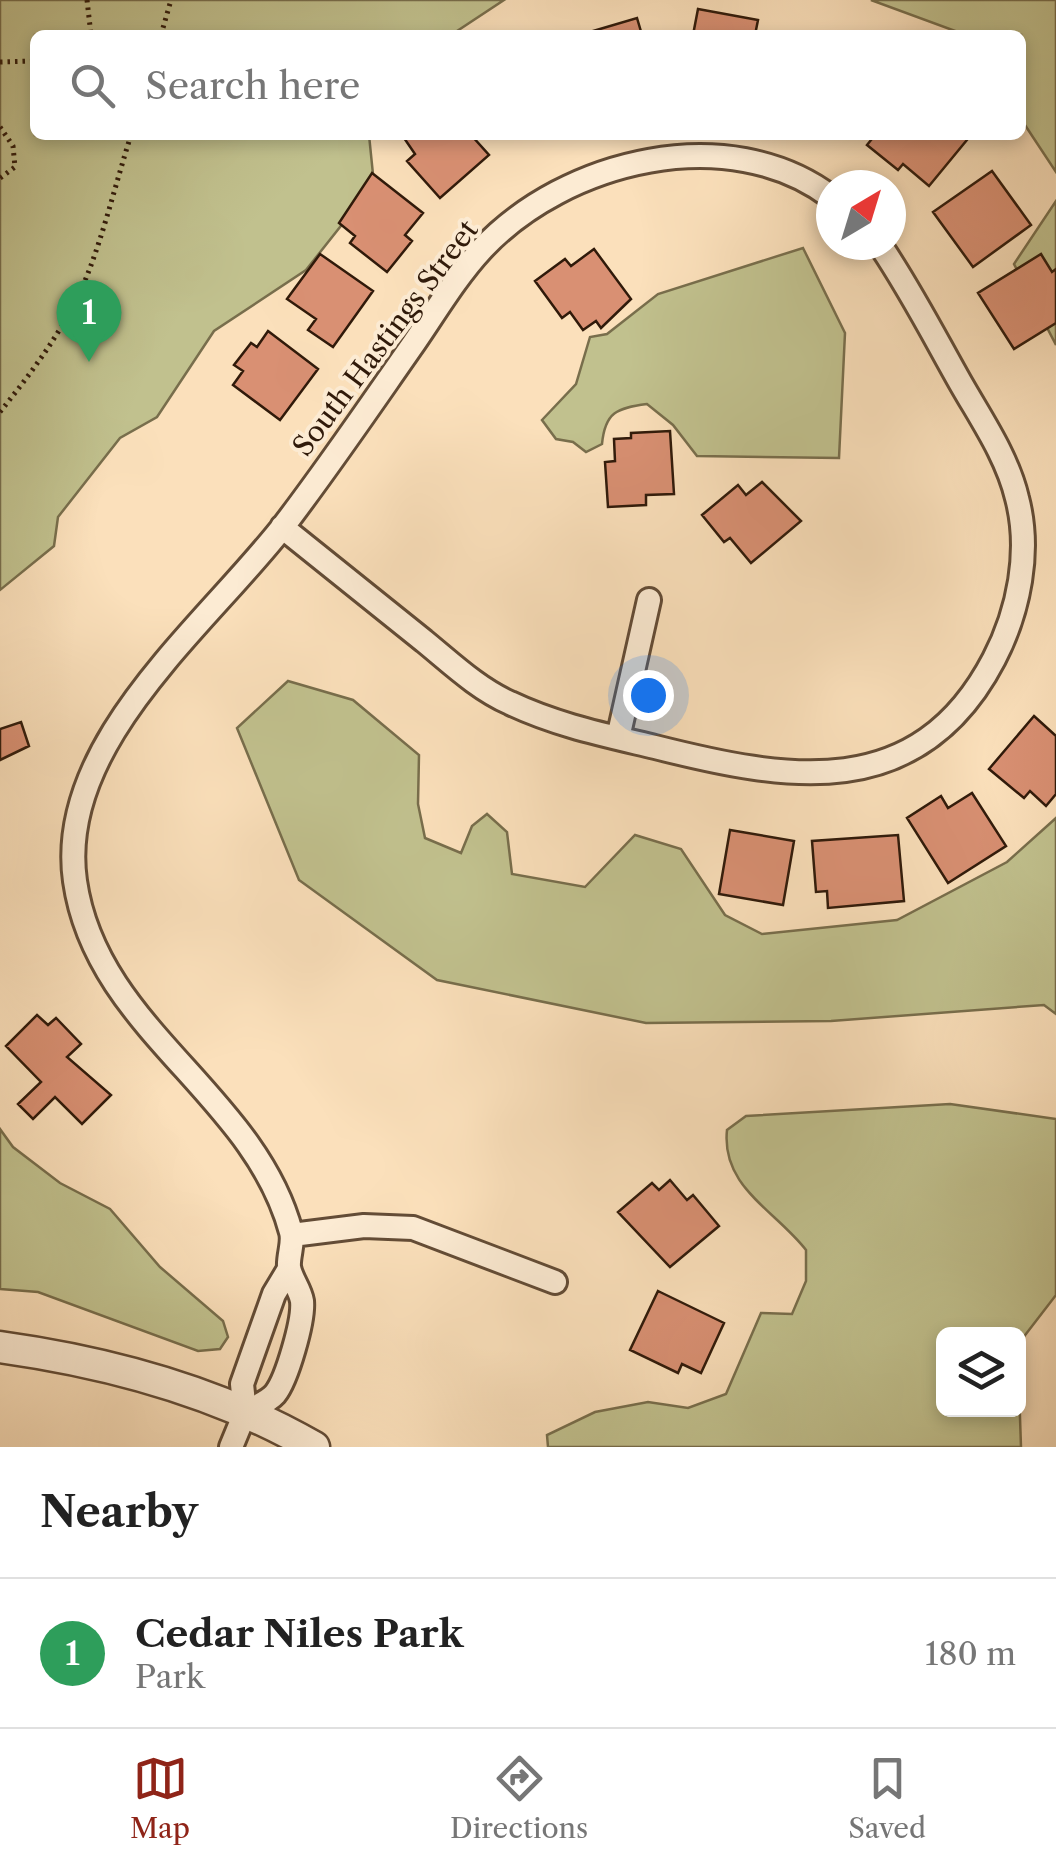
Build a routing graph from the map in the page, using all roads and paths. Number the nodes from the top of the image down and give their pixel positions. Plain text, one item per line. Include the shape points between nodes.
1 (87, 0) edge
2 (171, 0) edge
3 (90, 30) edge
4 (162, 30) edge
5 (30, 61) edge
6 (0, 62) edge
7 (0, 128) edge
8 (128, 140) edge
9 (0, 178) edge
10 (816, 188) edge
11 (889, 260) edge
12 (0, 412) edge
13 (282, 527) junction
14 (649, 600) dead end
15 (618, 738) junction
16 (292, 1235) junction
17 (289, 1269) junction
18 (555, 1282) dead end
19 (0, 1348) edge
20 (245, 1414) junction
21 (231, 1447) edge
22 (314, 1447) edge

1 - 3 path
2 - 4 path
5 - 6 path
7 - 9 path via 16,158
8 - 12 path via 76,300
10 - 13 street, South Hastings Street via 758,162 683,155 618,170 529,212 502,230 462,275
11 - 15 street via 1000,450 1018,498 1022,572 985,677 924,739 839,774 744,770
13 - 15 street via 505,701
13 - 16 street, South Hastings Street via 107,738 75,817 72,854 85,928 101,966 243,1138
14 - 15 street
16 - 17 street, South Hastings Street
16 - 18 street via 413,1228
17 - 20 street, South Hastings Street via 242,1384
17 - 20 street, South Hastings Street via 302,1301 299,1332 275,1394
19 - 20 street via 97,1365 214,1398
20 - 21 street, South Hastings Street
20 - 22 street

